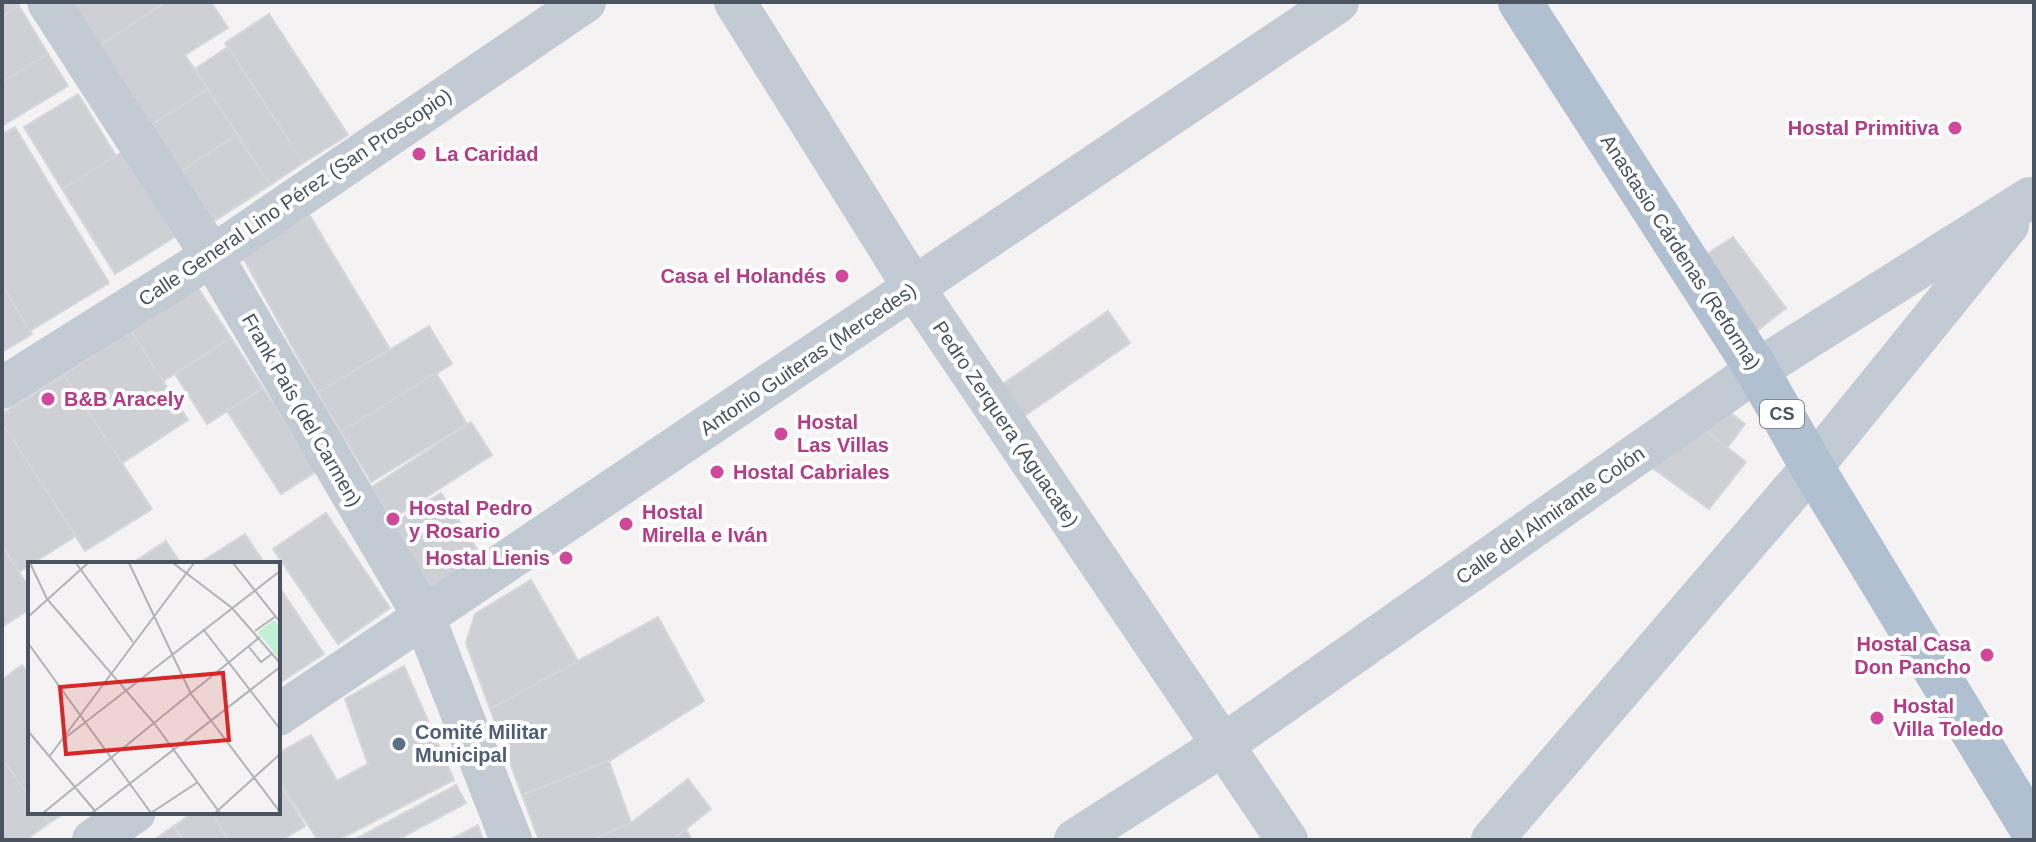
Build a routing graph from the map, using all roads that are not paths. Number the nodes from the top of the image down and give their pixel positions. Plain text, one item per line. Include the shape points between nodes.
1 (48, 2) edge
2 (585, 2) edge
3 (735, 2) edge
4 (1338, 2) edge
5 (1520, 2) edge
6 (2032, 196) edge
7 (212, 256) junction
8 (914, 288) junction
9 (1757, 370) junction
10 (2, 388) edge
11 (1812, 467) junction
12 (424, 617) junction
13 (280, 714) edge
14 (1223, 745) junction
15 (132, 814) edge
16 (2034, 833) edge
17 (93, 840) edge
18 (511, 840) edge
19 (1075, 840) edge
20 (1287, 840) edge
21 (1492, 840) edge

1 - 7 street, Frank País (del Carmen)
2 - 7 street, Calle General Lino Pérez (San Proscopio)
3 - 8 street, Pedro Zerquera (Aguacate)
4 - 8 street, Antonio Guiteras (Mercedes)
5 - 9 main road, Anastasio Cárdenas (Reforma) / CS
6 - 9 street, Calle del Almirante Colón
6 - 11 street
7 - 10 street, Calle General Lino Pérez (San Proscopio)
7 - 12 street, Frank País (del Carmen)
8 - 12 street, Antonio Guiteras (Mercedes)
8 - 14 street, Pedro Zerquera (Aguacate)
9 - 11 main road, Anastasio Cárdenas (Reforma) / CS
9 - 14 street, Calle del Almirante Colón
11 - 16 main road, Anastasio Cárdenas (Reforma) / CS
11 - 21 street
12 - 13 street, Antonio Guiteras (Mercedes)
12 - 18 street, Frank País (del Carmen)
14 - 19 street, Calle del Almirante Colón
14 - 20 street, Pedro Zerquera (Aguacate)
15 - 17 street

